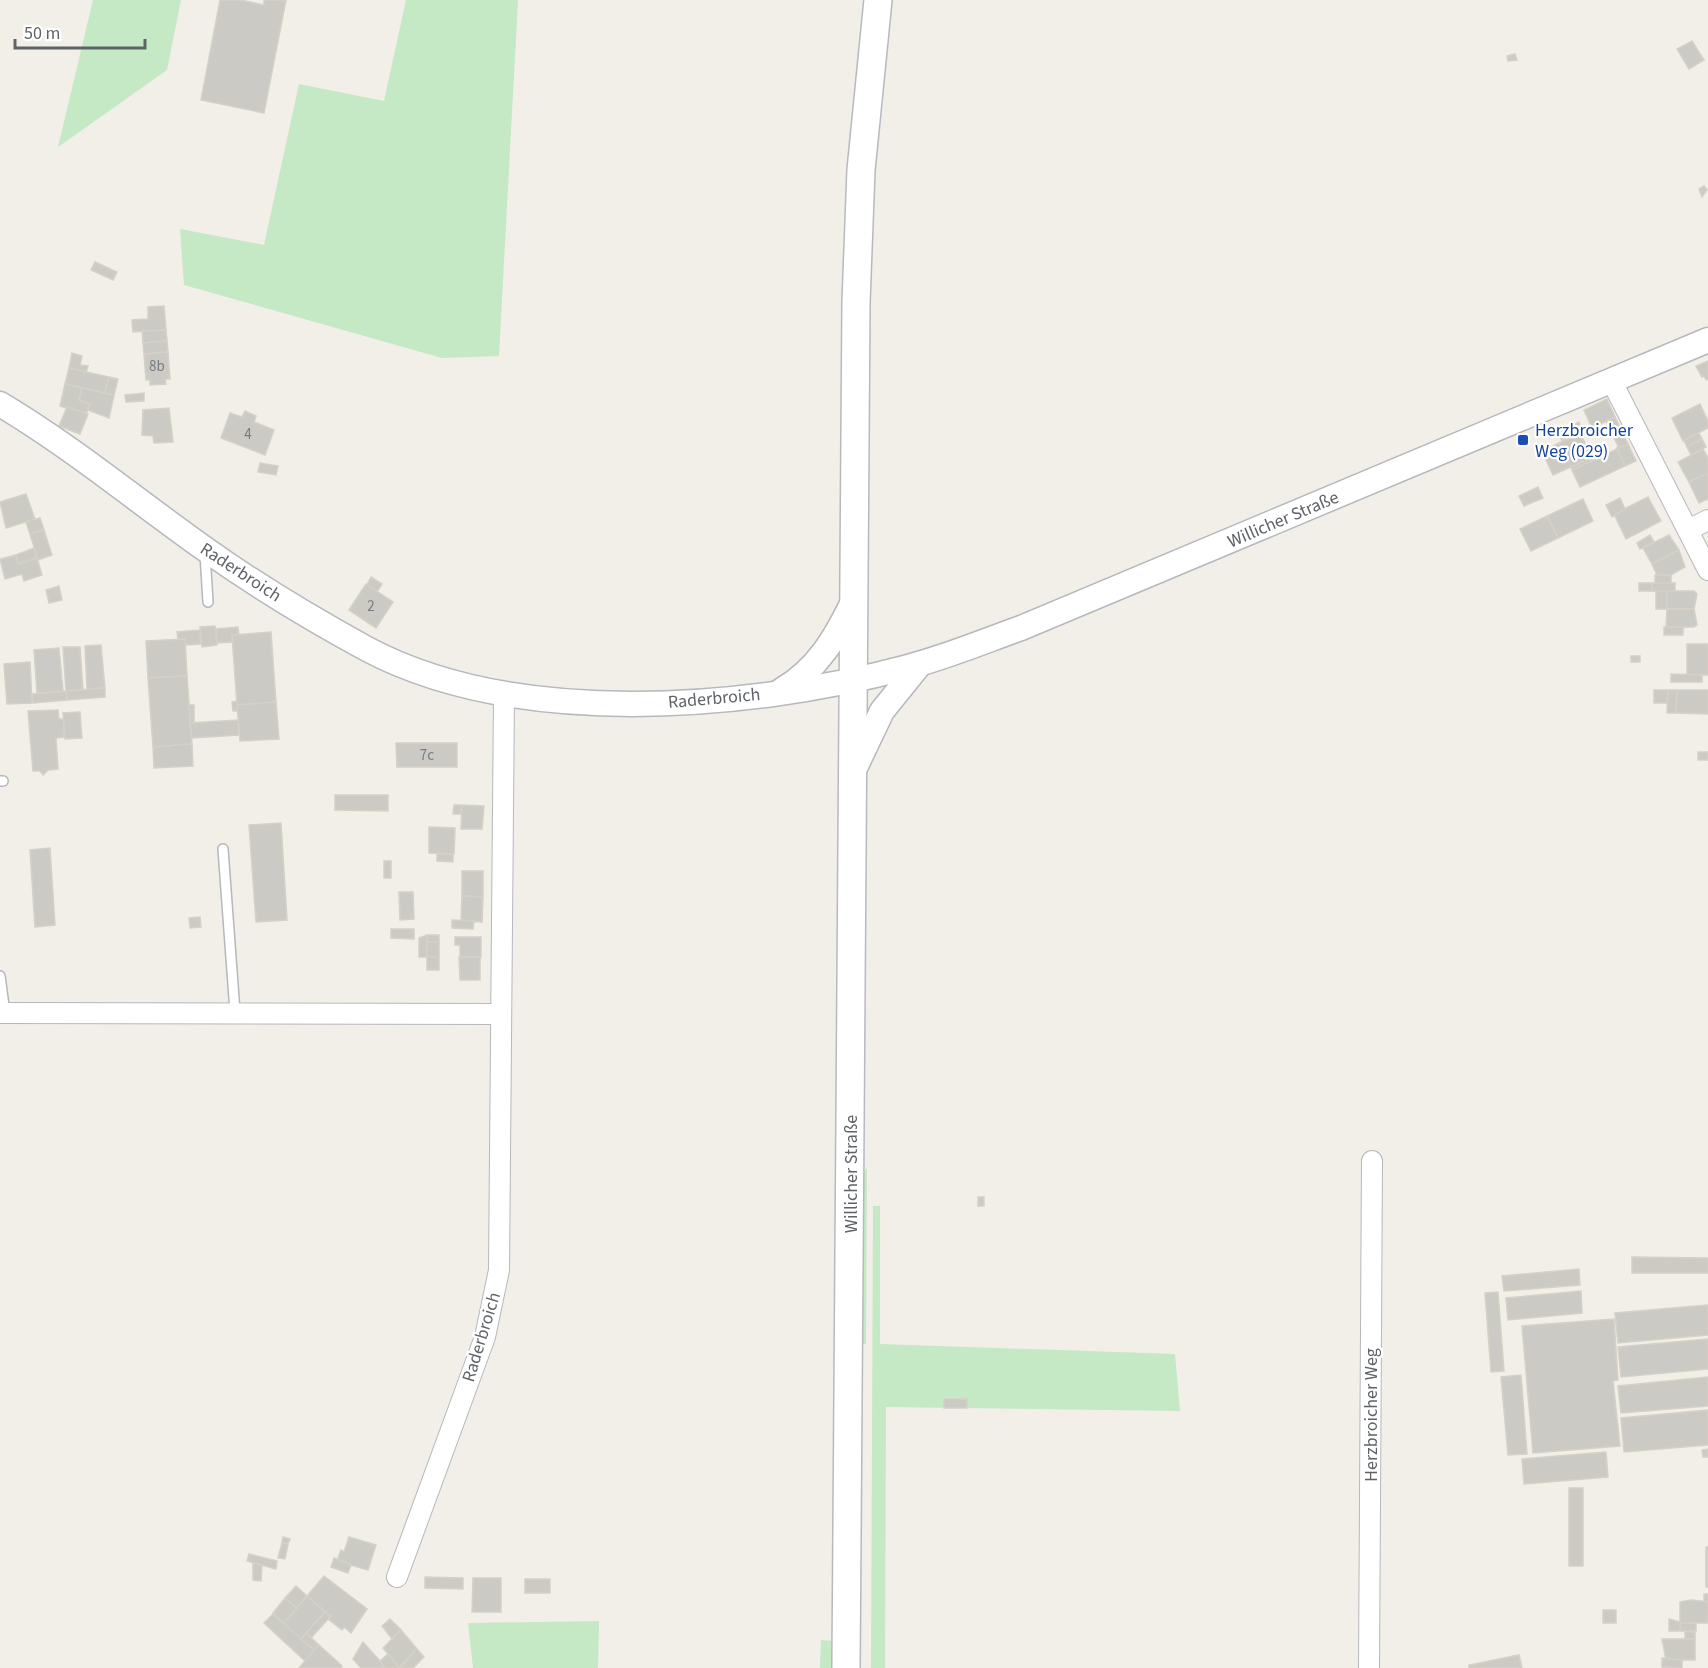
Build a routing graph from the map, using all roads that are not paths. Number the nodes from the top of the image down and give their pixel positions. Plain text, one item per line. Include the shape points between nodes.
1 (878, 0) edge
2 (1708, 340) edge
3 (1612, 382) junction
4 (0, 404) edge
5 (1708, 520) edge
6 (1688, 530) junction
7 (204, 549) junction
8 (1708, 570) edge
9 (854, 600) junction
10 (208, 602) dead end
11 (920, 664) junction
12 (853, 681) junction
13 (780, 692) junction
14 (504, 695) junction
15 (853, 775) junction
16 (223, 849) dead end
17 (0, 976) edge
18 (235, 1012) junction
19 (2, 1013) edge
20 (501, 1014) junction
21 (1372, 1161) dead end
22 (397, 1577) dead end
23 (846, 1668) edge
24 (1369, 1668) edge

1 - 9 main road, Willicher Straße via 861,170
2 - 3 street, Willicher Straße
3 - 6 street
3 - 11 street, Willicher Straße via 1032,623
4 - 7 street, Raderbroich
5 - 6 street
6 - 8 street
7 - 10 lane
7 - 14 street, Raderbroich via 293,606 389,660 449,683
9 - 12 main road, Willicher Straße
9 - 13 street via 826,651 803,676
11 - 12 street, Willicher Straße
11 - 15 street via 882,711
12 - 13 street, Raderbroich
12 - 15 main road, Willicher Straße
13 - 14 street, Raderbroich via 640,703
14 - 20 street, Raderbroich
15 - 23 main road, Willicher Straße
16 - 18 lane
17 - 19 lane
18 - 19 street
18 - 20 street
20 - 22 street, Raderbroich via 501,1231 495,1296 485,1337
21 - 24 street, Herzbroicher Weg

